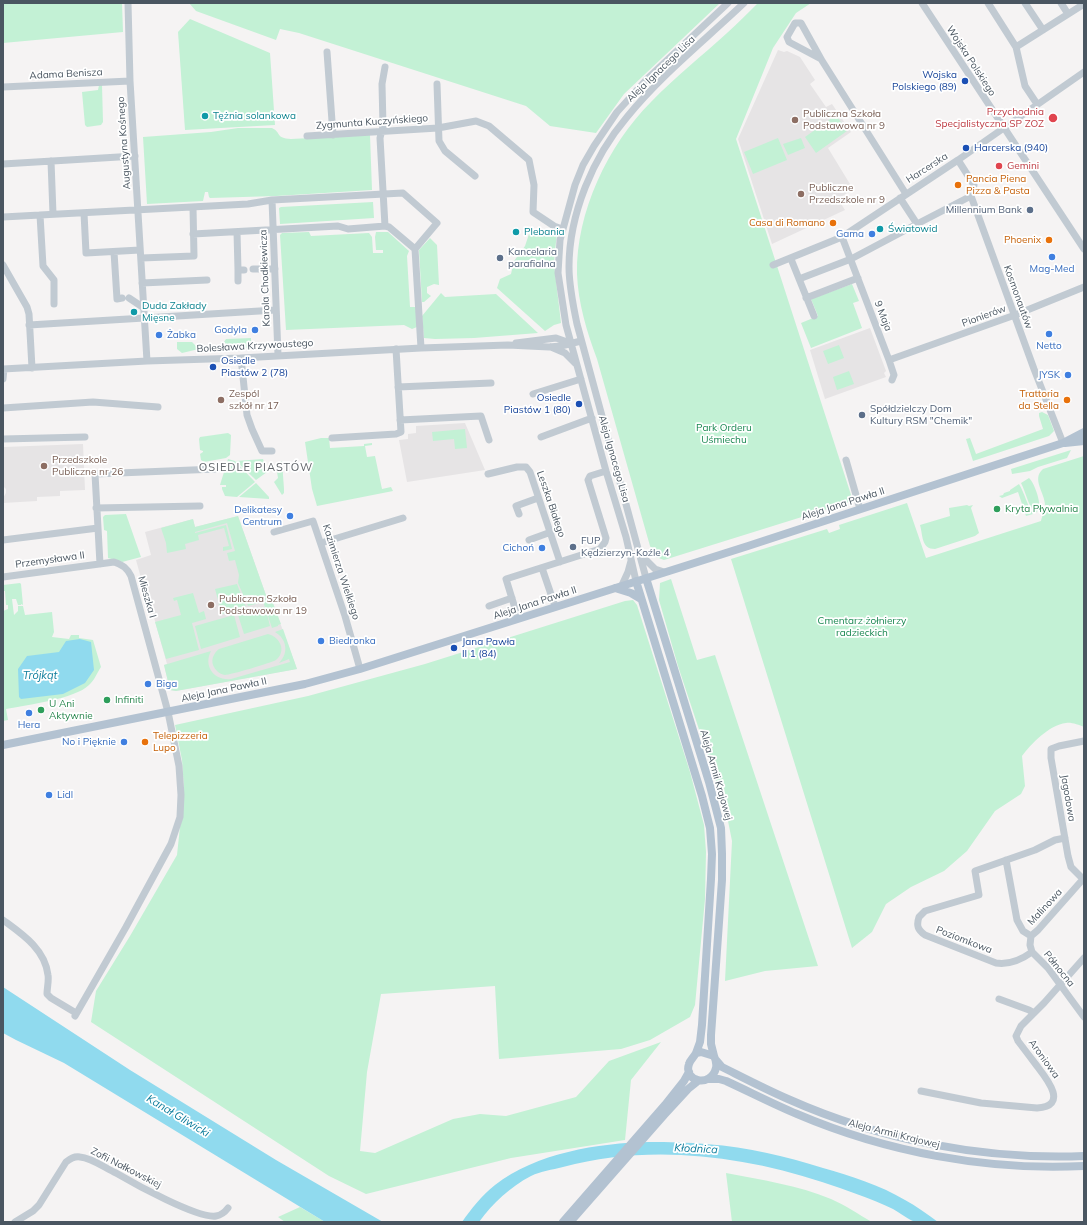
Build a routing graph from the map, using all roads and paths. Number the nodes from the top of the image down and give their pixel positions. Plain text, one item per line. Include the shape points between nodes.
1 (128, 3) edge
2 (728, 3) edge
3 (744, 3) edge
4 (922, 3) edge
5 (988, 3) edge
6 (1025, 3) edge
7 (1061, 3) edge
8 (1084, 4) edge
9 (1068, 14) junction
10 (1043, 30) junction
11 (1016, 47) junction
12 (327, 52) dead end
13 (820, 58) junction
14 (385, 67) dead end
15 (1084, 72) edge
16 (130, 81) junction
17 (437, 84) dead end
18 (3, 87) edge
19 (1037, 104) junction
20 (1004, 127) junction
21 (438, 128) junction
22 (382, 132) junction
23 (333, 135) junction
24 (307, 136) dead end
25 (135, 156) junction
26 (958, 160) junction
27 (51, 161) junction
28 (3, 164) edge
29 (475, 176) dead end
30 (383, 194) junction
31 (903, 196) junction
32 (971, 196) junction
33 (272, 200) junction
34 (193, 207) junction
35 (138, 210) junction
36 (84, 213) junction
37 (40, 214) junction
38 (53, 214) junction
39 (3, 217) edge
40 (917, 224) junction
41 (385, 226) junction
42 (562, 229) junction
43 (273, 230) junction
44 (237, 232) junction
45 (194, 234) junction
46 (842, 236) junction
47 (415, 249) junction
48 (1084, 249) edge
49 (140, 250) junction
50 (114, 252) junction
51 (141, 258) junction
52 (791, 259) junction
53 (851, 259) junction
54 (773, 265) dead end
55 (3, 266) edge
56 (253, 269) dead end
57 (275, 269) junction
58 (858, 278) junction
59 (799, 279) junction
60 (207, 280) dead end
61 (238, 281) dead end
62 (142, 283) junction
63 (1084, 287) edge
64 (806, 298) junction
65 (54, 304) dead end
66 (144, 308) junction
67 (276, 310) junction
68 (1015, 315) junction
69 (814, 316) dead end
70 (145, 318) junction
71 (29, 325) junction
72 (566, 325) junction
73 (556, 338) junction
74 (581, 341) junction
75 (571, 344) junction
76 (508, 345) junction
77 (549, 347) junction
78 (421, 348) junction
79 (396, 349) junction
80 (278, 355) junction
81 (241, 358) junction
82 (889, 360) junction
83 (147, 361) junction
84 (576, 363) junction
85 (32, 368) junction
86 (4, 369) edge
87 (3, 379) edge
88 (581, 379) junction
89 (892, 380) dead end
90 (491, 383) dead end
91 (398, 387) junction
92 (534, 394) dead end
93 (158, 407) dead end
94 (3, 408) edge
95 (592, 418) junction
96 (400, 420) junction
97 (1084, 432) edge
98 (85, 437) dead end
99 (541, 437) dead end
100 (332, 438) dead end
101 (3, 440) edge
102 (489, 440) dead end
103 (1084, 441) edge
104 (1063, 443) junction
105 (272, 451) dead end
106 (846, 460) dead end
107 (216, 469) dead end
108 (606, 471) junction
109 (488, 474) dead end
110 (538, 498) junction
111 (200, 506) dead end
112 (96, 508) junction
113 (860, 509) junction
114 (519, 514) dead end
115 (403, 518) dead end
116 (98, 528) junction
117 (274, 532) dead end
118 (550, 532) junction
119 (3, 540) edge
120 (529, 540) dead end
121 (321, 543) junction
122 (640, 554) junction
123 (632, 559) junction
124 (560, 562) junction
125 (100, 564) junction
126 (542, 568) junction
127 (664, 572) junction
128 (3, 577) edge
129 (646, 578) junction
130 (636, 581) junction
131 (618, 586) junction
132 (651, 594) junction
133 (512, 598) junction
134 (641, 599) junction
135 (489, 606) dead end
136 (555, 606) junction
137 (518, 618) junction
138 (360, 669) junction
139 (168, 712) junction
140 (1084, 741) edge
141 (3, 745) edge
142 (1065, 838) junction
143 (1006, 860) junction
144 (1084, 879) edge
145 (3, 920) edge
146 (1031, 936) junction
147 (1032, 952) junction
148 (1084, 958) edge
149 (1060, 985) junction
150 (999, 999) dead end
151 (1034, 1013) junction
152 (1084, 1017) edge
153 (696, 1053) junction
154 (715, 1058) junction
155 (689, 1072) junction
156 (708, 1079) junction
157 (698, 1080) junction
158 (921, 1091) dead end
159 (655, 1121) junction
160 (1084, 1156) edge
161 (1084, 1166) edge
162 (604, 1178) junction
163 (228, 1208) dead end
164 (15, 1222) edge
165 (563, 1222) edge
166 (570, 1222) edge

1 - 16 street, Augustyna Kośnego
2 - 42 street, Aleja Ignacego Lisa via 647,78 617,112 583,165
3 - 74 street, Aleja Ignacego Lisa via 639,102 625,118 593,170 578,208 571,236 570,282
4 - 20 street, Wojska Polskiego
5 - 11 street
6 - 10 street
7 - 9 street
8 - 9 street
9 - 10 street
10 - 11 street
11 - 19 street via 1024,86
12 - 23 street
13 - 13 street via 789,42 788,37 795,24 801,23
13 - 31 street
14 - 22 street via 382,84
15 - 19 street, Harcerska
16 - 18 street, Adama Benisza
16 - 25 street, Augustyna Kośnego
17 - 21 street, Zygmunta Kuczyńskiego
19 - 20 street, Harcerska
20 - 26 street, Harcerska
20 - 48 street, Wojska Polskiego
21 - 22 street, Zygmunta Kuczyńskiego
21 - 29 street, Zygmunta Kuczyńskiego via 445,151
21 - 42 street via 476,121 489,126 529,160 534,185 532,212
22 - 23 street, Zygmunta Kuczyńskiego
22 - 30 street via 380,138
23 - 24 street, Zygmunta Kuczyńskiego
25 - 27 street
25 - 35 street, Augustyna Kośnego
26 - 31 street, Harcerska
26 - 32 street, Kosmonautów via 974,185
27 - 28 street
27 - 38 street
30 - 33 street
30 - 41 street
30 - 47 street via 403,193 437,223
31 - 40 street
31 - 46 street, Harcerska
32 - 40 street
32 - 68 street, Kosmonautów
33 - 34 street
33 - 43 street, Karola Chodkiewicza
34 - 35 street
34 - 45 street
35 - 36 street
35 - 49 street, Augustyna Kośnego
36 - 38 street
36 - 50 street via 86,253
37 - 38 street
37 - 39 street
37 - 65 street via 43,266 54,280
40 - 53 street
41 - 43 street
41 - 47 street
42 - 72 street, Aleja Ignacego Lisa via 558,273
43 - 44 street
43 - 57 street, Karola Chodkiewicza
44 - 45 street
44 - 61 street via 241,270
45 - 51 street via 194,256
46 - 52 street, Harcerska
46 - 53 street, 9 Maja
47 - 78 street
49 - 50 street
49 - 51 street, Augustyna Kośnego
50 - 66 street via 117,299 125,298
51 - 62 street, Augustyna Kośnego
52 - 54 street, Harcerska
52 - 59 street
53 - 58 street, 9 Maja
53 - 59 street
55 - 71 street via 27,307
56 - 57 street
57 - 67 street, Karola Chodkiewicza
58 - 64 street
58 - 82 street, 9 Maja
59 - 64 street
60 - 62 street
62 - 66 street, Augustyna Kośnego
63 - 68 street, Pionierów
64 - 69 street
66 - 70 street, Augustyna Kośnego
67 - 70 street
67 - 80 street, Karola Chodkiewicza
68 - 82 street, Pionierów
68 - 104 street, Kosmonautów
70 - 71 street
70 - 83 street, Augustyna Kośnego
71 - 85 street
72 - 73 street
72 - 75 street, Aleja Ignacego Lisa
73 - 75 street, Bolesława Krzywoustego
73 - 76 street, Bolesława Krzywoustego
74 - 75 street
74 - 122 street, Aleja Ignacego Lisa
75 - 77 street, Bolesława Krzywoustego
75 - 84 street, Aleja Ignacego Lisa
76 - 77 street, Bolesława Krzywoustego
76 - 78 street, Bolesława Krzywoustego
77 - 84 street, Bolesława Krzywoustego via 565,353
78 - 79 street, Bolesława Krzywoustego
79 - 80 street, Bolesława Krzywoustego
79 - 91 street
80 - 81 street, Bolesława Krzywoustego
81 - 83 street, Bolesława Krzywoustego
81 - 105 street via 247,415 262,451
82 - 89 street, 9 Maja via 894,375
83 - 85 street, Bolesława Krzywoustego
84 - 88 street, Aleja Ignacego Lisa
85 - 86 street, Bolesława Krzywoustego
86 - 87 street
88 - 92 street
88 - 95 street, Aleja Ignacego Lisa
90 - 91 street
91 - 96 street
93 - 94 street via 93,402
95 - 99 street
95 - 108 street, Aleja Ignacego Lisa
96 - 100 street via 401,432 396,434
96 - 102 street via 481,416
97 - 104 main road, Aleja Jana Pawła II
98 - 101 street
103 - 104 main road, Aleja Jana Pawła II
104 - 113 main road, Aleja Jana Pawła II
106 - 113 street
107 - 112 street via 95,474
108 - 123 street, Aleja Ignacego Lisa
108 - 124 street via 590,476 588,480 606,538 605,542 600,549
109 - 110 street, Leszka Białego via 526,467
110 - 114 street via 516,506
110 - 118 street, Leszka Białego
111 - 112 street
112 - 116 street
113 - 127 main road, Aleja Jana Pawła II
115 - 121 street
116 - 119 street
116 - 125 street
117 - 121 street, Kazimierza Wielkiego via 313,521
118 - 120 street
118 - 124 street, Leszka Białego
121 - 138 street, Kazimierza Wielkiego
122 - 127 street via 655,569
122 - 129 street, Aleja Ignacego Lisa
123 - 130 street, Aleja Ignacego Lisa
123 - 131 street via 628,572
124 - 126 street
125 - 128 street, Przemysława II
125 - 139 street, Mieszka I via 122,564 131,576
126 - 133 street via 506,579
126 - 136 street
127 - 129 main road, Aleja Jana Pawła II
127 - 132 main road via 654,583
129 - 130 main road, Aleja Jana Pawła II
129 - 132 main road, Aleja Armii Krajowej
130 - 131 main road, Aleja Jana Pawła II
130 - 134 main road, Aleja Armii Krajowej
131 - 134 main road
131 - 136 main road, Aleja Jana Pawła II
132 - 154 main road, Aleja Armii Krajowej via 721,828 722,880 711,1039
133 - 135 street
133 - 137 street
134 - 153 main road, Aleja Armii Krajowej via 702,796 711,838 711,886 702,1018 700,1042
136 - 137 main road, Aleja Jana Pawła II
137 - 138 main road, Aleja Jana Pawła II
138 - 139 main road, Aleja Jana Pawła II via 305,684
139 - 141 main road, Aleja Jana Pawła II
139 - 145 street via 178,766 180,817 171,844 76,1014 51,998 48,994 48,970 39,952 30,941
140 - 142 street, Jagodowa via 1051,749
142 - 143 street, Poziomkowa
142 - 144 street, Jagodowa via 1071,867
143 - 146 street via 1017,920
143 - 147 street, Poziomkowa via 975,871 979,895 925,911 918,917 918,927 925,936 996,963 1024,959
144 - 146 street, Malinowa
146 - 147 street, Malinowa
147 - 149 street, Północna
148 - 149 street
149 - 151 street
149 - 152 street, Północna
150 - 151 street
151 - 158 street, Aroniowa via 1021,1026 1016,1036 1052,1088 1052,1099 1048,1105 1037,1108 981,1103
153 - 154 main road via 705,1053
153 - 155 main road via 689,1064
154 - 156 main road via 716,1069
154 - 160 main road, Aleja Armii Krajowej via 722,1067 787,1099 842,1120 894,1135 946,1147 1005,1154
155 - 157 main road
155 - 159 main road
156 - 157 main road
156 - 161 main road, Aleja Armii Krajowej via 726,1081 797,1114 843,1131 921,1152 1005,1164
157 - 159 main road
159 - 162 main road
162 - 165 main road
162 - 166 main road
163 - 164 street, Zofii Nałkowskiej via 224,1213 215,1216 193,1211 85,1158 78,1157 66,1162 36,1208

